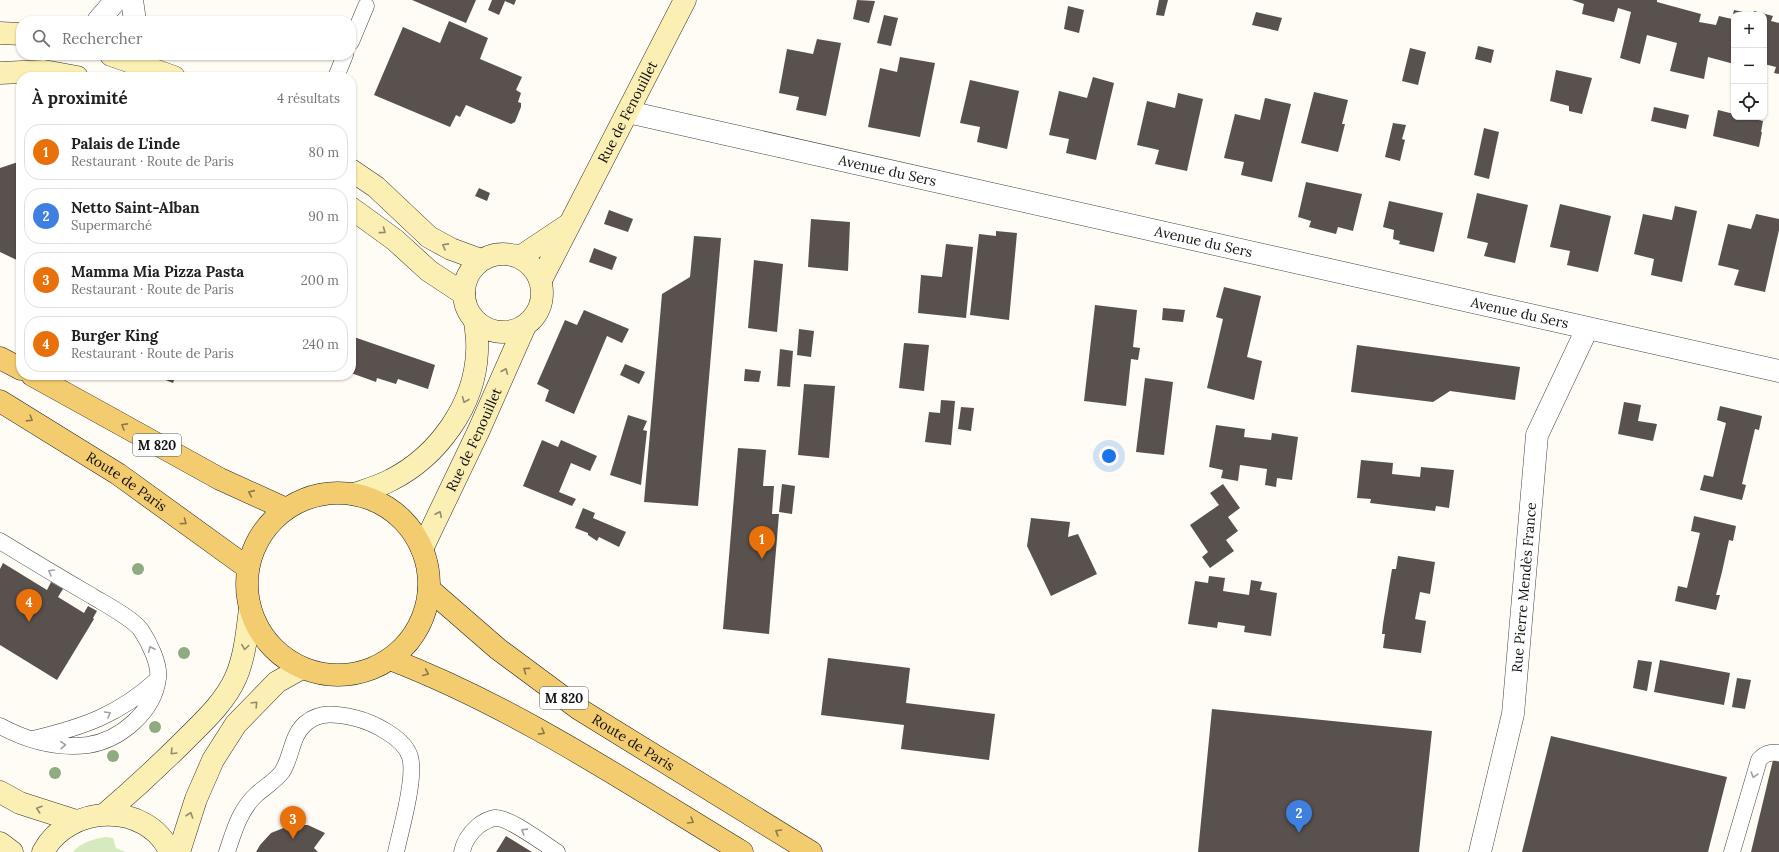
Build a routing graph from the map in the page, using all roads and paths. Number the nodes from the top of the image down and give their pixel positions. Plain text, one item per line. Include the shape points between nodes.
1 (116, 0) edge
2 (132, 0) edge
3 (685, 0) edge
4 (366, 6) dead end
5 (102, 16) edge
6 (135, 16) edge
7 (356, 30) edge
8 (0, 33) edge
9 (16, 34) edge
10 (138, 60) edge
11 (343, 60) edge
12 (149, 62) edge
13 (16, 72) edge
14 (22, 72) edge
15 (50, 72) edge
16 (166, 72) edge
17 (338, 72) edge
18 (0, 73) edge
19 (628, 112) junction
20 (356, 173) edge
21 (356, 212) edge
22 (570, 223) junction
23 (520, 257) junction
24 (481, 260) junction
25 (541, 280) junction
26 (464, 294) junction
27 (475, 321) junction
28 (524, 328) junction
29 (1586, 329) junction
30 (0, 358) edge
31 (16, 366) edge
32 (1779, 371) edge
33 (41, 380) edge
34 (0, 401) edge
35 (354, 494) junction
36 (286, 510) junction
37 (0, 541) edge
38 (422, 550) junction
39 (248, 568) junction
40 (429, 589) junction
41 (250, 609) junction
42 (390, 659) junction
43 (302, 668) junction
44 (158, 678) junction
45 (0, 726) edge
46 (31, 739) junction
47 (1779, 753) edge
48 (0, 792) edge
49 (105, 814) junction
50 (76, 821) junction
51 (0, 843) edge
52 (12, 852) edge
53 (43, 852) edge
54 (170, 852) edge
55 (179, 852) edge
56 (227, 852) edge
57 (396, 852) edge
58 (462, 852) edge
59 (557, 852) edge
60 (742, 852) edge
61 (811, 852) edge
62 (1480, 852) edge
63 (1732, 852) edge

1 - 5 street
2 - 6 street
3 - 19 main road, Rue de Fenouillet
4 - 7 lane
8 - 9 main road
10 - 12 main road
11 - 17 lane
12 - 16 main road
13 - 18 main road
14 - 15 main road
19 - 22 main road, Rue de Fenouillet
19 - 29 street, Avenue du Sers
24 -> 20 main road via 451,249 429,237 376,187
21 -> 26 main road via 395,240 430,271
22 - 23 main road, Rue de Fenouillet
22 - 25 main road, Rue de Fenouillet
23 - 24 main road via 507,254
23 - 25 main road via 533,266
24 - 26 main road via 468,275
25 - 28 main road via 541,307 534,319
26 - 27 main road via 469,313
27 - 28 main road via 490,331 507,333
27 -> 35 main road, Rue de Fenouillet via 477,353 472,385 461,411 451,426 413,466 391,480
38 -> 28 main road, Rue de Fenouillet
29 - 32 street, Avenue du Sers
29 - 62 street, Rue Pierre Mendès France via 1537,435 1513,714
30 - 31 main road
36 -> 33 main road, M 820 via 220,479
34 -> 39 main road, Route de Paris via 118,474
35 - 36 main road via 314,496
35 - 38 main road via 374,500 392,510 407,524
36 - 39 main road via 264,531 254,548
44 -> 37 lane via 154,653 141,629 119,612
38 - 40 main road via 426,560
39 - 41 main road
40 - 42 main road via 422,620 398,653
61 -> 40 main road, Route de Paris / M 820 via 579,709 498,649
41 - 43 main road via 269,645 284,658
41 -> 49 main road via 243,659 225,696 156,769
42 - 43 main road via 362,672 342,675 321,674
42 -> 60 main road, M 820 via 460,688 543,732
55 -> 43 main road via 196,799 213,760 236,724 277,682
46 -> 44 lane via 70,730 102,718 129,702
46 -> 44 lane via 54,746 88,745 115,736 135,722 151,701
45 - 46 lane
47 -> 63 lane via 1764,754 1759,760
50 -> 48 main road via 20,803
49 - 50 main road
49 - 54 main road via 120,815 148,827 160,837
50 - 53 main road via 53,838
51 - 52 main road
56 - 57 lane via 241,812 281,773 290,757 296,737 305,723 320,715 340,714 360,719 382,729 401,742 410,755 413,771
59 -> 58 lane via 506,820 494,818 482,823 470,833

